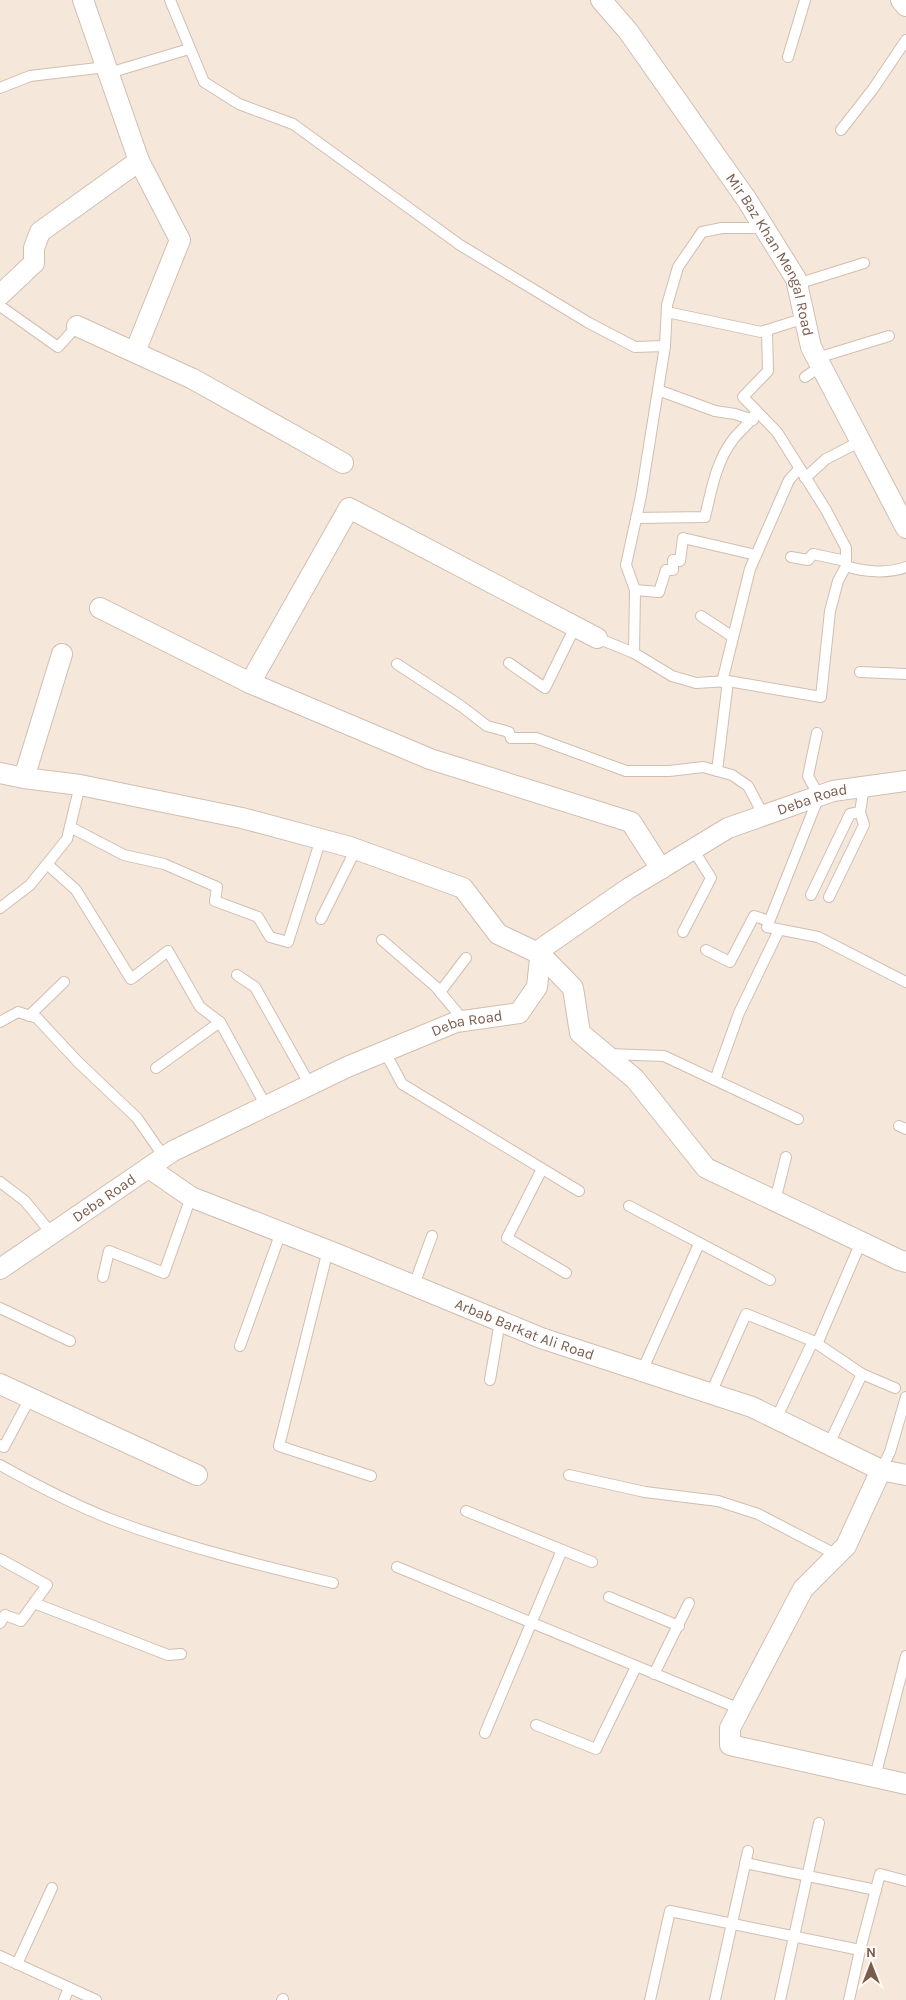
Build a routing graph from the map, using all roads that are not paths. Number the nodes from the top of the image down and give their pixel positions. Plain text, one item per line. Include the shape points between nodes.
1 (84, 0) edge
2 (170, 0) edge
3 (601, 0) edge
4 (805, 0) edge
5 (901, 0) edge
6 (906, 6) edge
7 (906, 40) edge
8 (189, 48) junction
9 (788, 57) dead end
10 (108, 70) junction
11 (0, 88) edge
12 (841, 130) dead end
13 (139, 161) junction
14 (764, 228) junction
15 (864, 264) dead end
16 (797, 284) junction
17 (0, 295) edge
18 (0, 306) edge
19 (667, 312) junction
20 (805, 318) junction
21 (77, 326) joint
22 (767, 330) junction
23 (889, 336) dead end
24 (666, 346) junction
25 (136, 352) junction
26 (814, 367) junction
27 (658, 390) junction
28 (755, 415) junction
29 (861, 442) junction
30 (343, 463) dead end
31 (802, 474) junction
32 (636, 518) junction
33 (906, 528) edge
34 (756, 555) junction
35 (791, 557) dead end
36 (846, 563) junction
37 (906, 567) edge
38 (635, 590) junction
39 (100, 608) dead end
40 (701, 616) dead end
41 (575, 627) junction
42 (733, 637) junction
43 (597, 638) joint
44 (634, 652) junction
45 (62, 654) dead end
46 (509, 663) dead end
47 (397, 664) dead end
48 (860, 672) dead end
49 (906, 674) edge
50 (725, 682) junction
51 (250, 683) junction
52 (817, 732) dead end
53 (717, 771) junction
54 (0, 773) edge
55 (24, 778) junction
56 (906, 781) edge
57 (80, 785) junction
58 (864, 787) junction
59 (819, 796) junction
60 (860, 812) junction
61 (764, 816) junction
62 (70, 827) junction
63 (320, 839) junction
64 (356, 849) junction
65 (693, 850) junction
66 (47, 864) junction
67 (661, 869) junction
68 (811, 895) dead end
69 (829, 897) dead end
70 (0, 908) edge
71 (322, 919) dead end
72 (770, 920) junction
73 (779, 930) junction
74 (683, 932) dead end
75 (382, 940) dead end
76 (706, 950) dead end
77 (540, 954) junction
78 (466, 958) dead end
79 (237, 975) dead end
80 (64, 982) dead end
81 (906, 982) edge
82 (440, 992) junction
83 (29, 1016) junction
84 (464, 1021) junction
85 (0, 1022) edge
86 (220, 1022) junction
87 (385, 1052) junction
88 (605, 1054) junction
89 (156, 1068) dead end
90 (715, 1080) junction
91 (310, 1085) junction
92 (266, 1106) junction
93 (798, 1119) dead end
94 (786, 1158) dead end
95 (156, 1162) junction
96 (542, 1168) junction
97 (0, 1182) edge
98 (579, 1191) dead end
99 (191, 1197) junction
100 (775, 1201) junction
101 (629, 1206) dead end
102 (281, 1232) junction
103 (52, 1234) junction
104 (432, 1236) dead end
105 (861, 1242) junction
106 (700, 1244) junction
107 (328, 1250) junction
108 (906, 1262) edge
109 (0, 1269) edge
110 (566, 1273) dead end
111 (103, 1277) dead end
112 (770, 1280) dead end
113 (414, 1285) junction
114 (0, 1308) edge
115 (500, 1321) junction
116 (70, 1341) dead end
117 (815, 1342) junction
118 (240, 1346) dead end
119 (642, 1371) junction
120 (862, 1374) junction
121 (490, 1380) dead end
122 (0, 1384) edge
123 (895, 1388) dead end
124 (711, 1393) junction
125 (906, 1397) edge
126 (30, 1398) junction
127 (776, 1418) junction
128 (829, 1444) junction
129 (0, 1445) edge
130 (0, 1465) edge
131 (881, 1470) junction
132 (197, 1475) dead end
133 (569, 1475) dead end
134 (906, 1475) edge
135 (371, 1476) dead end
136 (466, 1511) dead end
137 (562, 1550) junction
138 (837, 1555) junction
139 (0, 1559) edge
140 (592, 1562) dead end
141 (397, 1567) dead end
142 (333, 1583) dead end
143 (609, 1597) dead end
144 (689, 1603) dead end
145 (34, 1604) junction
146 (0, 1623) edge
147 (530, 1623) junction
148 (678, 1626) junction
149 (181, 1654) dead end
150 (906, 1656) edge
151 (636, 1667) junction
152 (654, 1674) junction
153 (740, 1709) junction
154 (536, 1725) dead end
155 (484, 1733) dead end
156 (875, 1777) junction
157 (906, 1784) edge
158 (819, 1823) dead end
159 (748, 1852) dead end
160 (745, 1863) junction
161 (808, 1877) junction
162 (906, 1881) edge
163 (52, 1888) dead end
164 (876, 1890) junction
165 (732, 1924) junction
166 (794, 1937) junction
167 (860, 1950) junction
168 (0, 1956) edge
169 (16, 1964) junction
170 (69, 1988) junction
171 (64, 2000) edge
172 (96, 2000) edge
173 (650, 2000) edge
174 (714, 2000) edge
175 (782, 2000) edge
176 (849, 2000) edge

1 - 10 street
2 - 8 lane
3 - 14 street, Mir Baz Khan Mengal Road via 628,31
4 - 9 lane
5 - 6 street
7 - 12 lane
8 - 10 lane
8 - 24 lane via 204,82 240,104 292,124 460,245 635,347
10 - 11 lane via 30,76
10 - 13 street
13 - 17 street via 40,232 34,248 34,263
13 - 25 street via 180,240
14 - 16 street, Mir Baz Khan Mengal Road
14 - 19 lane via 722,228 702,232 678,267
15 - 16 lane
16 - 20 street, Mir Baz Khan Mengal Road
18 - 21 lane via 58,347
19 - 22 lane via 761,332
19 - 24 lane
20 - 22 lane
20 - 26 street, Mir Baz Khan Mengal Road
21 - 25 street
22 - 28 lane via 768,371 743,397
23 - 26 lane
24 - 27 lane
25 - 30 street via 193,379
26 - 29 street, Mir Baz Khan Mengal Road
27 - 28 lane via 715,411
27 - 32 lane
28 - 31 lane via 777,432
28 - 32 lane via 732,441 720,462 704,517
29 - 31 lane
29 - 33 street, Mir Baz Khan Mengal Road
31 - 34 lane via 789,480
31 - 36 lane via 846,548
32 - 38 lane via 626,565
34 - 38 lane via 683,538 680,561 674,560 673,570 666,570 659,592
34 - 42 lane
35 - 36 lane via 808,560 813,554
36 - 37 lane via 862,571
36 - 50 lane via 830,611 821,697
38 - 44 lane
39 - 51 street
40 - 42 lane
41 - 43 street
41 - 46 lane via 545,688
41 - 51 street via 350,508
42 - 50 lane
43 - 44 lane
44 - 50 lane via 672,676 696,683
45 - 55 street
47 - 53 lane via 487,726 509,732 511,738 536,738 626,771 703,767
48 - 49 lane
50 - 53 lane
51 - 67 street via 430,759 631,822
52 - 59 lane via 808,776
53 - 61 lane via 732,775 748,786
54 - 55 street
55 - 57 street
56 - 58 street, Deba Road
57 - 62 lane
57 - 63 street via 242,818
58 - 59 street, Deba Road
58 - 60 lane
59 - 61 street, Deba Road
59 - 72 lane
60 - 68 lane via 850,814
60 - 69 lane via 864,825
61 - 65 street, Deba Road via 728,828
62 - 63 lane via 124,855 164,864 216,887 215,901 258,917 270,937 288,942
62 - 66 lane via 68,839
63 - 64 street
64 - 71 lane
64 - 77 street via 463,888 498,934
65 - 67 street, Deba Road
65 - 74 lane via 711,878
66 - 70 lane via 30,885
66 - 86 lane via 76,890 131,979 168,951 200,1007
67 - 77 street, Deba Road via 540,949
72 - 73 lane via 766,928
72 - 76 lane via 754,916 730,962
73 - 81 lane via 818,938
73 - 90 lane via 739,1013
75 - 82 lane
77 - 84 street, Deba Road via 537,987 518,1013
77 - 88 street via 573,988 580,1033
78 - 82 lane
79 - 91 lane via 255,988
80 - 83 lane
82 - 84 lane
83 - 85 lane via 18,1012
83 - 95 lane via 36,1018 137,1118
84 - 87 street, Deba Road
86 - 89 lane
86 - 92 lane
87 - 91 street, Deba Road
87 - 96 lane via 402,1084
88 - 90 lane via 664,1056
88 - 100 street via 635,1079 706,1168
90 - 93 lane
91 - 92 street, Deba Road
92 - 95 street, Deba Road
94 - 100 lane
95 - 99 street, Arbab Barkat Ali Road
95 - 103 street, Deba Road
96 - 98 lane
96 - 110 lane via 507,1238
97 - 103 lane via 25,1201
99 - 102 street, Arbab Barkat Ali Road
99 - 111 lane via 164,1273 109,1251
100 - 105 street
101 - 106 lane
102 - 107 street, Arbab Barkat Ali Road
102 - 118 lane
103 - 109 street, Deba Road
104 - 113 lane
105 - 108 street
105 - 117 lane
106 - 112 lane
106 - 119 lane
107 - 113 street, Arbab Barkat Ali Road
107 - 135 lane via 278,1446
113 - 115 street, Arbab Barkat Ali Road
114 - 116 lane
115 - 119 street, Arbab Barkat Ali Road
115 - 121 lane
117 - 120 lane
117 - 124 lane via 746,1314
117 - 127 lane
119 - 124 street, Arbab Barkat Ali Road
120 - 123 lane
120 - 128 lane
122 - 126 street
124 - 127 street, Arbab Barkat Ali Road
125 - 131 lane via 890,1452
126 - 129 lane via 4,1446
126 - 132 street
127 - 128 street, Arbab Barkat Ali Road
128 - 131 street, Arbab Barkat Ali Road
130 - 142 lane via 112,1520 220,1555
131 - 134 street, Arbab Barkat Ali Road
131 - 138 street via 846,1546
133 - 138 lane via 645,1492 718,1501 758,1514
136 - 137 lane
137 - 140 lane
137 - 147 lane
138 - 153 street via 802,1589
139 - 145 lane via 47,1585
141 - 147 lane
143 - 148 lane
144 - 148 lane
145 - 146 lane via 21,1621 6,1615
145 - 149 lane via 168,1655
147 - 151 lane
147 - 155 lane
148 - 152 lane
150 - 156 lane
151 - 152 lane
151 - 154 lane via 596,1749
152 - 153 lane
153 - 156 street via 730,1728 730,1745
156 - 157 street
158 - 161 lane
159 - 160 lane
160 - 161 lane
160 - 165 lane
161 - 164 lane
161 - 166 lane
162 - 164 lane via 880,1874
163 - 169 lane
164 - 167 lane
165 - 166 lane
165 - 173 lane via 670,1912
165 - 174 lane
166 - 167 lane
166 - 175 lane
167 - 176 lane
168 - 169 lane
169 - 170 lane
170 - 171 lane
170 - 172 lane

